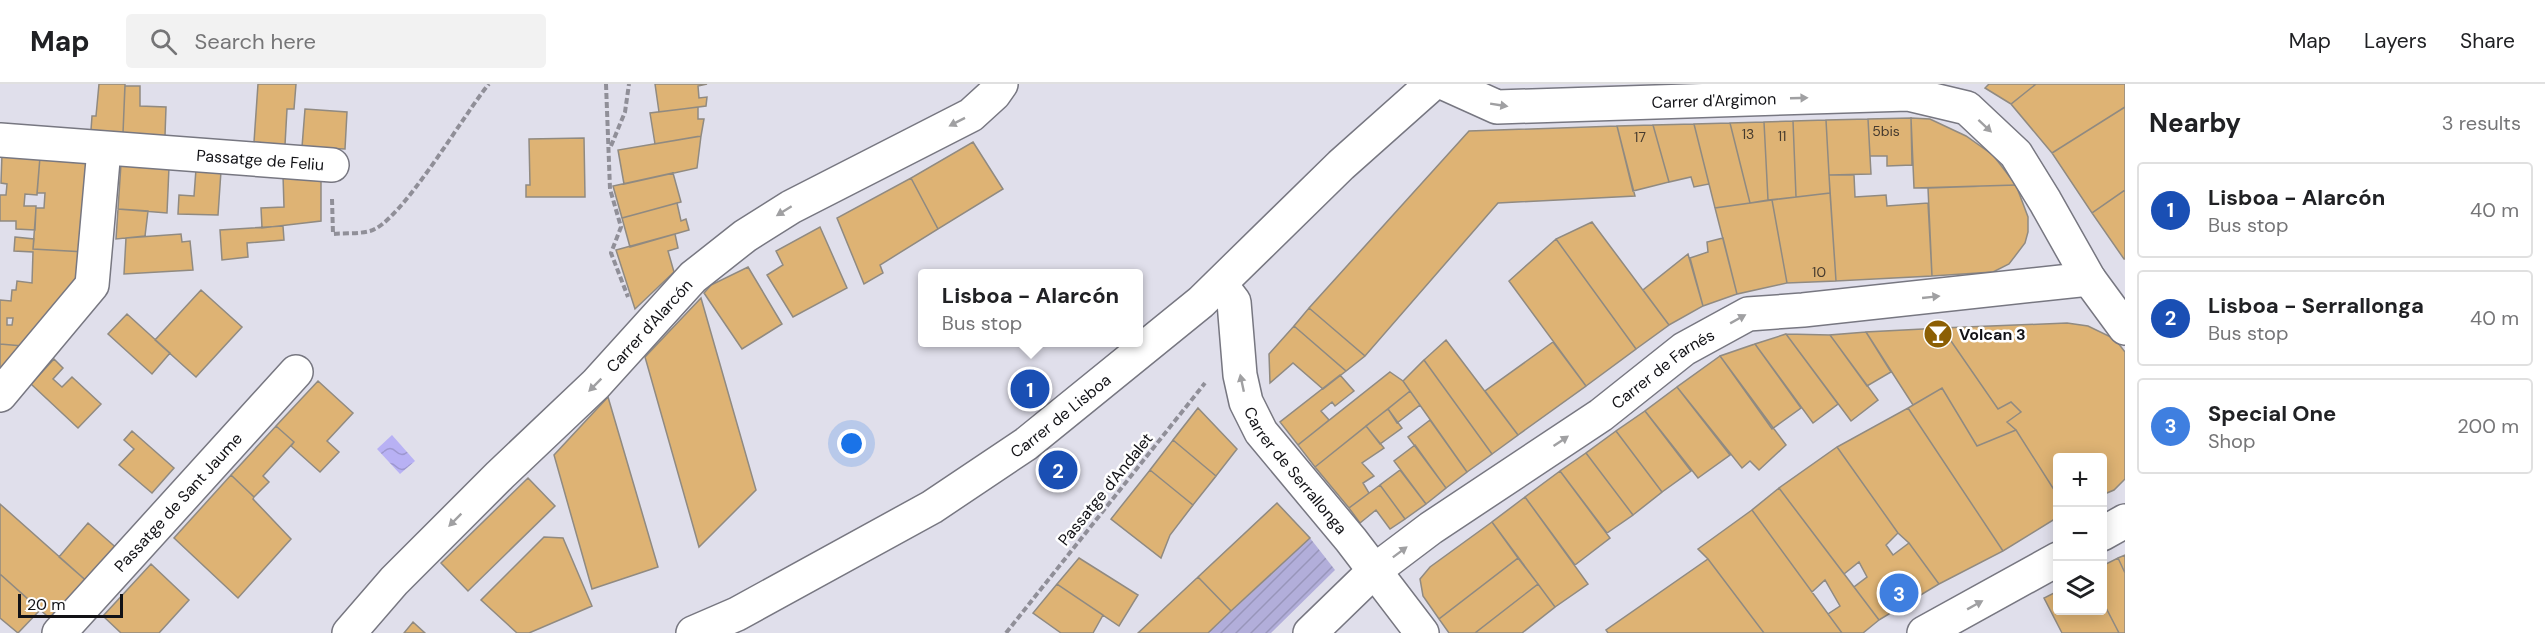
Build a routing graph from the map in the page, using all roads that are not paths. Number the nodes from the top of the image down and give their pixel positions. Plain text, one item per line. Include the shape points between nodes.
1 (1001, 84) edge
2 (1432, 84) edge
3 (1446, 84) edge
4 (0, 140) edge
5 (104, 149) junction
6 (332, 165) road end
7 (2089, 279) junction
8 (1221, 285) junction
9 (2125, 328) edge
10 (296, 372) dead end
11 (0, 396) edge
12 (2125, 521) edge
13 (2107, 532) edge
14 (2054, 561) edge
15 (1374, 572) junction
16 (59, 633) edge
17 (349, 633) edge
18 (693, 633) edge
19 (1310, 633) edge
20 (1422, 633) edge
21 (1924, 633) edge

1 -> 17 street, Carrer d'Alarcón via 971,115 791,207 745,236 693,277 596,384 394,581
2 - 8 street, Carrer de Lisboa via 1341,165
3 -> 7 street, Carrer d'Argimon via 1497,107 1908,94 1967,108 2016,154
4 - 5 street, Passatge de Feliu
5 - 6 street, Passatge de Feliu
5 - 11 street via 92,285
7 - 9 street, Carrer d'Argimon
15 -> 7 street, Carrer de Farnés via 1431,528 1601,415 1684,349 1748,314
15 -> 8 street, Carrer de Serrallonga via 1261,432 1246,402 1240,375 1234,302
8 - 18 street, Carrer de Lisboa via 1026,444 932,507 737,614
10 - 16 street, Passatge de Sant Jaume
12 - 13 street
21 -> 14 street
15 - 19 street, Carrer de Farnés
15 - 20 street, Carrer de Serrallonga

